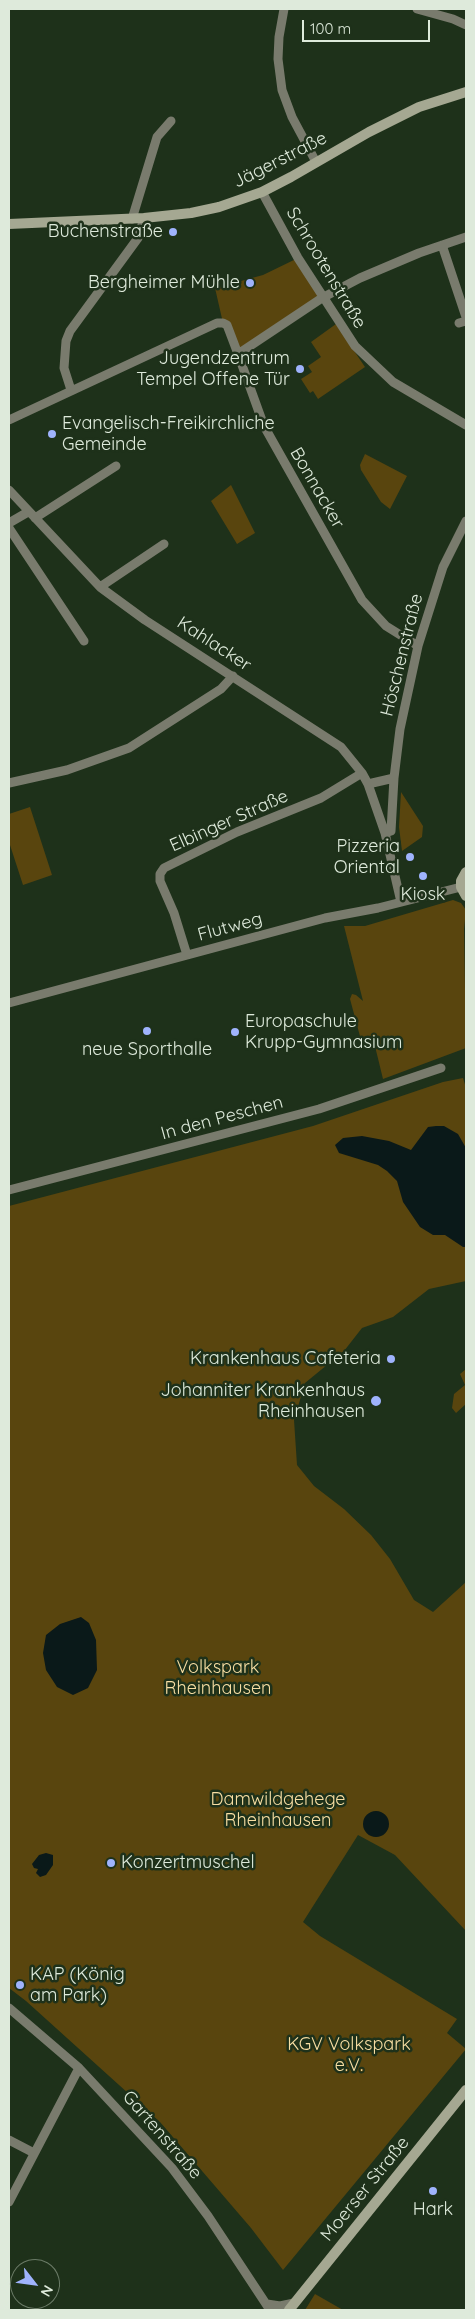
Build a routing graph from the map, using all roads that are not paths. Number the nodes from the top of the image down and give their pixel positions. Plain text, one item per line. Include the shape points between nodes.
1 (284, 9) edge
2 (417, 9) edge
3 (466, 25) edge
4 (466, 92) edge
5 (171, 121) dead end
6 (316, 162) junction
7 (262, 192) junction
8 (144, 218) junction
9 (132, 219) junction
10 (9, 224) edge
11 (466, 238) edge
12 (442, 245) junction
13 (322, 298) junction
14 (464, 320) edge
15 (238, 354) junction
16 (71, 390) junction
17 (9, 420) edge
18 (466, 425) edge
19 (116, 466) dead end
20 (9, 490) edge
21 (31, 515) junction
22 (466, 521) edge
23 (9, 523) edge
24 (9, 528) edge
25 (164, 544) dead end
26 (100, 587) junction
27 (84, 641) dead end
28 (418, 646) junction
29 (233, 676) junction
30 (362, 773) junction
31 (394, 778) junction
32 (9, 783) edge
33 (368, 784) junction
34 (385, 833) junction
35 (466, 872) edge
36 (464, 892) edge
37 (401, 902) junction
38 (187, 956) junction
39 (9, 1003) edge
40 (441, 1068) dead end
41 (9, 1190) edge
42 (9, 2008) edge
43 (79, 2068) junction
44 (466, 2090) edge
45 (9, 2140) edge
46 (34, 2153) junction
47 (9, 2202) edge
48 (291, 2306) edge
49 (268, 2307) edge

1 - 6 street via 278,59 282,90
2 - 3 street
4 - 6 street, Jägerstraße via 419,107
5 - 9 street via 157,137
6 - 7 street, Jägerstraße
7 - 8 street, Jägerstraße via 219,207
7 - 13 street, Schrootenstraße
8 - 9 street, Jägerstraße
8 - 16 street via 138,238 70,330 64,368
9 - 10 street, Jägerstraße
11 - 12 street
12 - 13 street via 360,278
12 - 14 street
13 - 15 street
13 - 18 street, Schrootenstraße via 355,346 374,366 407,391
15 - 16 street, Bonnacker via 227,325 217,322
15 - 28 street, Bonnacker via 270,439 362,600 386,626
16 - 17 street
19 - 21 street
20 - 21 street, Kahlacker
21 - 23 street
21 - 26 street, Kahlacker
22 - 28 street, Höschenstraße via 443,567
24 - 27 street
25 - 26 street
26 - 29 street, Kahlacker
28 - 31 street, Höschenstraße via 406,694
29 - 30 street, Kahlacker via 341,747
29 - 32 street via 221,689 129,748 67,770
30 - 33 street, Kahlacker
30 - 38 street, Elbinger Straße via 321,798 237,832 164,868 160,880
31 - 33 street
31 - 34 street via 391,831
33 - 34 street, Kahlacker
34 - 37 street, Kahlacker
35 - 36 street via 461,881
36 - 37 street, Flutweg
37 - 38 street, Flutweg via 325,918
38 - 39 street, Flutweg
40 - 41 street, In den Peschen via 319,1109
42 - 43 street, Gartenstraße
43 - 46 street
43 - 49 street, Gartenstraße via 172,2168
44 - 48 street, Moerser Straße
45 - 46 street
46 - 47 street
48 - 49 street, Gartenstraße

